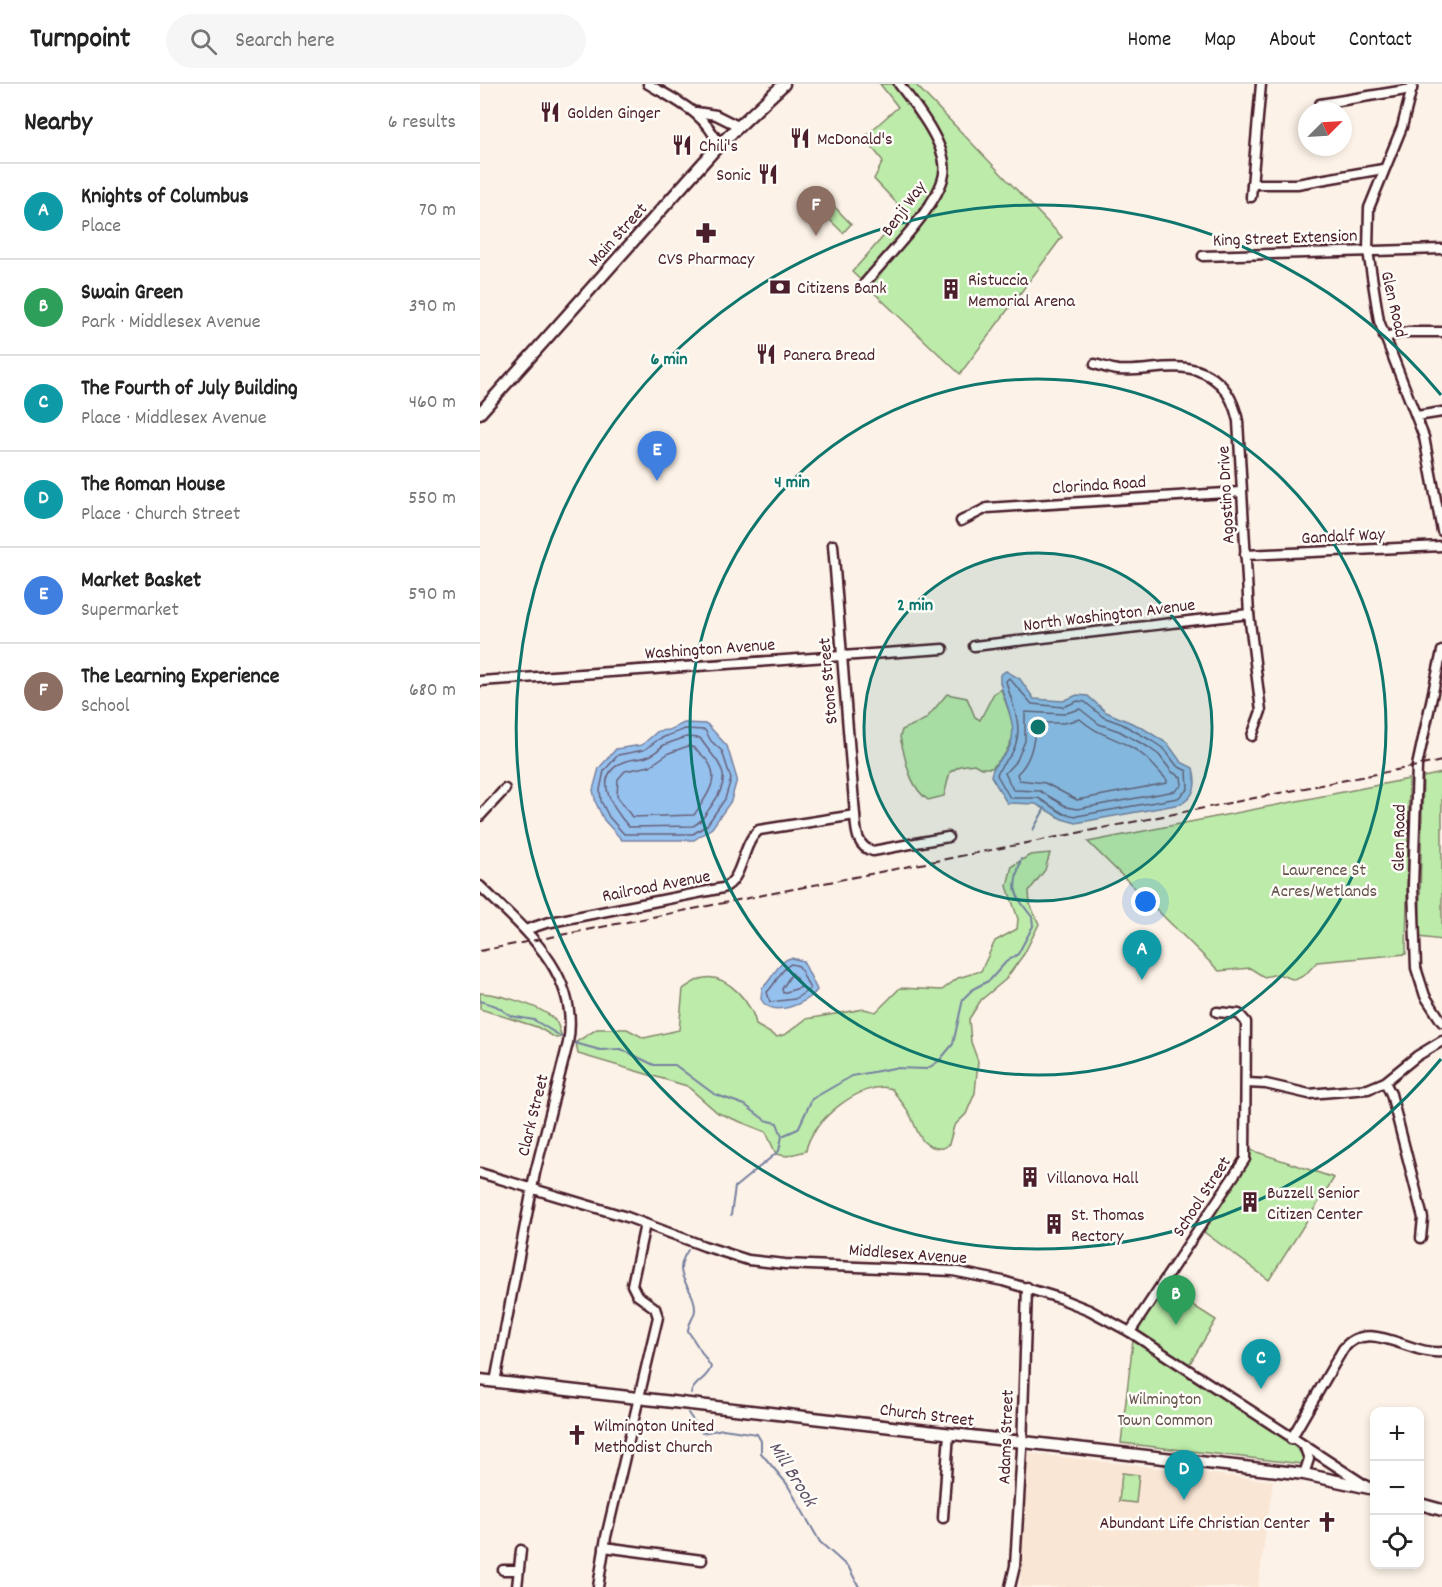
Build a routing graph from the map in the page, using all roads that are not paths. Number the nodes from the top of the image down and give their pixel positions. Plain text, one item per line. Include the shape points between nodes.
1 (648, 84) edge
2 (784, 84) edge
3 (899, 84) edge
4 (1262, 84) edge
5 (1412, 86) edge
6 (1330, 102) edge
7 (695, 112) junction
8 (738, 126) junction
9 (719, 145) junction
10 (1383, 169) junction
11 (1252, 184) junction
12 (1251, 197) dead end
13 (1442, 249) edge
14 (1368, 251) junction
15 (1203, 256) dead end
16 (865, 283) dead end
17 (1442, 332) edge
18 (1384, 337) junction
19 (1095, 364) dead end
20 (480, 412) edge
21 (1442, 412) edge
22 (1417, 416) junction
23 (1439, 489) edge
24 (1241, 492) junction
25 (961, 521) dead end
26 (1442, 531) edge
27 (833, 545) dead end
28 (1442, 546) edge
29 (1245, 555) junction
30 (1249, 614) junction
31 (974, 646) dead end
32 (943, 649) dead end
33 (1442, 651) edge
34 (842, 656) junction
35 (480, 681) edge
36 (1252, 736) dead end
37 (505, 789) dead end
38 (855, 815) junction
39 (480, 816) edge
40 (948, 837) dead end
41 (480, 886) edge
42 (525, 930) junction
43 (1217, 1012) dead end
44 (1442, 1022) edge
45 (1442, 1041) edge
46 (1385, 1082) junction
47 (1247, 1083) junction
48 (480, 1173) edge
49 (533, 1188) junction
50 (645, 1224) junction
51 (1421, 1238) dead end
52 (1027, 1287) junction
53 (1130, 1332) junction
54 (1442, 1352) edge
55 (480, 1380) edge
56 (495, 1382) junction
57 (638, 1398) junction
58 (949, 1433) junction
59 (1291, 1439) junction
60 (1021, 1442) junction
61 (1302, 1445) junction
62 (1304, 1474) junction
63 (1370, 1488) edge
64 (1370, 1489) edge
65 (1424, 1505) edge
66 (1442, 1510) edge
67 (943, 1518) dead end
68 (604, 1547) junction
69 (521, 1550) dead end
70 (702, 1560) dead end
71 (503, 1570) dead end
72 (518, 1570) junction
73 (517, 1587) edge
74 (598, 1587) edge
75 (1010, 1587) edge

1 - 7 street
2 - 8 main road, Main Street
3 - 16 street, Benji Way via 932,132 945,173 922,216
4 - 11 street
5 - 6 street
5 - 10 street, Glen Road via 1400,133
7 - 8 street via 716,115
7 - 9 street via 711,128
8 - 9 main road, Main Street
9 - 20 main road, Main Street
10 - 11 street via 1297,184
10 - 14 street, Glen Road via 1369,208
11 - 12 street
13 - 14 street, King Street Extension
14 - 15 street, King Street Extension
14 - 18 street, Glen Road
17 - 18 street
18 - 22 street, Glen Road
19 - 24 street, Agostino Drive via 1120,370 1183,366 1215,380 1230,397 1237,415
21 - 22 street
22 - 23 street, Glen Road
23 - 26 street, Glen Road
24 - 25 street, Clorinda Road via 990,508
24 - 29 street, Agostino Drive
27 - 34 street, Stone Street
28 - 29 street, Gandalf Way
29 - 30 street, Agostino Drive
30 - 31 street, North Washington Avenue
30 - 36 street, Agostino Drive via 1261,711
32 - 34 street, Washington Avenue
33 - 44 street, Glen Road via 1416,774 1413,886 1416,968 1425,996
34 - 35 street, Washington Avenue
34 - 38 street, Stone Street
37 - 39 street
38 - 40 street via 860,841 869,850 895,849
38 - 42 street, Railroad Avenue via 759,830 750,840 732,883 723,888 546,922
41 - 42 street, Clark Street
42 - 49 street, Clark Street via 557,971 570,1021
43 - 47 street, School Street via 1236,1012 1245,1020
45 - 46 street
46 - 47 street via 1368,1089 1320,1094
46 - 51 street via 1391,1091 1423,1218
47 - 53 street, School Street via 1244,1161
48 - 49 street, Middlesex Avenue
49 - 50 street, Middlesex Avenue
49 - 56 street, Clark Street
50 - 52 street, Middlesex Avenue via 723,1253 759,1261 953,1271
50 - 57 street via 632,1285 637,1295 655,1308 658,1317
52 - 53 street, Middlesex Avenue via 1089,1310
52 - 60 street, Adams Street
53 - 59 street, Middlesex Avenue
54 - 59 street via 1431,1353 1372,1336 1351,1340
55 - 56 main road, Church Street
56 - 57 main road, Church Street
57 - 58 main road, Church Street
57 - 68 street
58 - 60 main road, Church Street
58 - 67 street
59 - 61 street, Middlesex Avenue
60 - 62 main road, Church Street
60 - 75 street, Adams Street via 1016,1549
61 - 62 street via 1309,1459
61 - 63 street, Middlesex Avenue
62 - 64 main road, Church Street
65 - 66 main road
68 - 70 street
68 - 74 street
69 - 72 street
71 - 72 street
72 - 73 street

